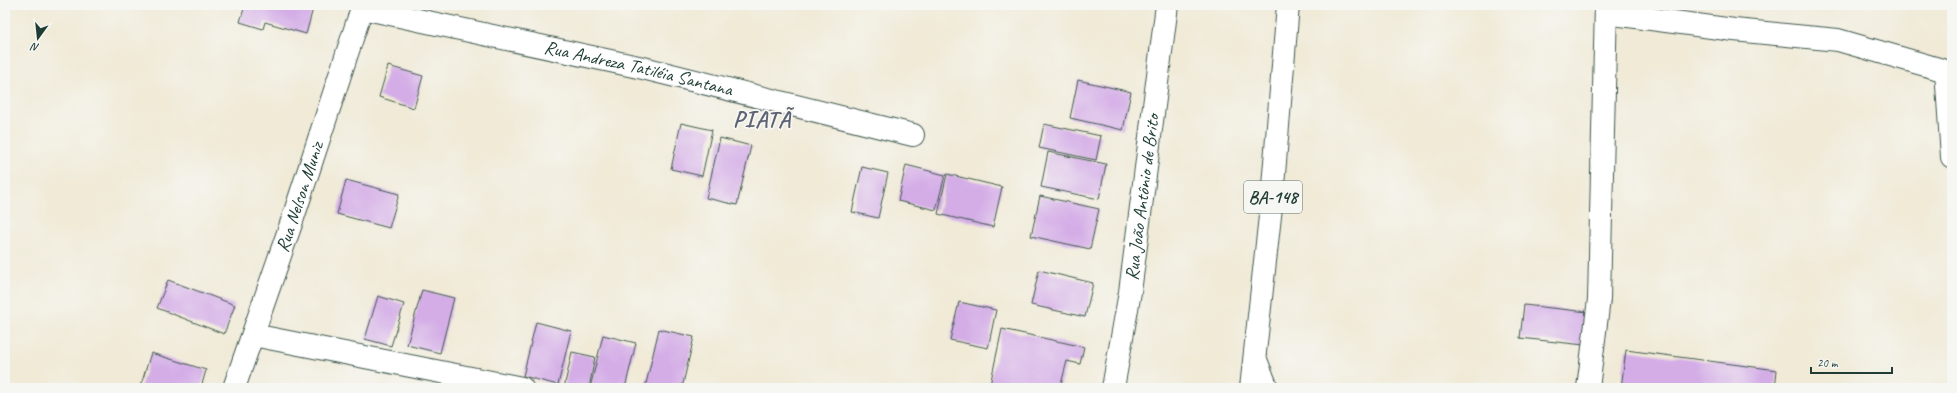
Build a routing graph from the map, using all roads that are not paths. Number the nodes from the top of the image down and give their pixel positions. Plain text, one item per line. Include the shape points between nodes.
1 (1168, 5) edge
2 (1288, 5) edge
3 (363, 7) edge
4 (1606, 9) edge
5 (1949, 71) edge
6 (913, 135) dead end
7 (1952, 157) edge
8 (253, 335) junction
9 (1256, 360) junction
10 (234, 388) edge
11 (522, 388) edge
12 (1113, 388) edge
13 (1251, 388) edge
14 (1267, 388) edge
15 (1588, 388) edge

1 - 12 street, Rua João Antônio de Brito via 1130,292
2 - 9 street, BA-148
3 - 6 street, Rua Andreza Tatiléia Santana via 643,68
3 - 8 street, Rua Nelson Muniz
4 - 5 street via 1734,30 1838,40
4 - 15 street via 1599,299
5 - 7 street
8 - 10 street, Rua Nelson Muniz
8 - 11 street
9 - 13 street, BA-148
9 - 14 street

